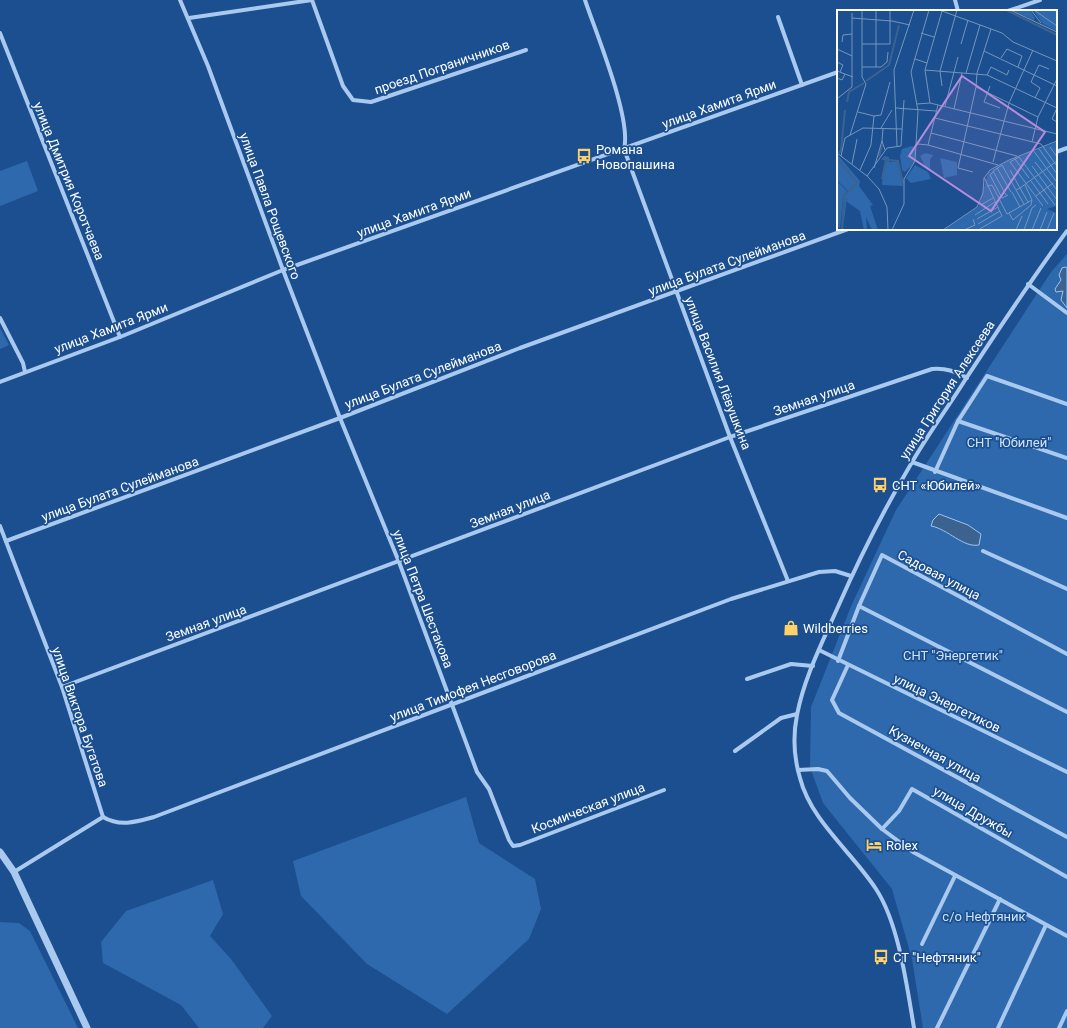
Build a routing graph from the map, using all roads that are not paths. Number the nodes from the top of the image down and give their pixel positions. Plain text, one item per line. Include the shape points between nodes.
1 (180, 0) edge
2 (312, 0) edge
3 (585, 0) edge
4 (955, 0) edge
5 (1040, 0) edge
6 (958, 10) edge
7 (1011, 10) edge
8 (778, 17) dead end
9 (189, 18) junction
10 (0, 33) edge
11 (526, 50) dead end
12 (837, 72) edge
13 (802, 85) junction
14 (1067, 148) edge
15 (624, 149) junction
16 (1057, 152) edge
17 (845, 230) edge
18 (1067, 231) edge
19 (283, 270) junction
20 (1028, 284) junction
21 (677, 293) junction
22 (1067, 313) edge
23 (0, 318) edge
24 (120, 337) junction
25 (25, 372) junction
26 (967, 378) junction
27 (0, 382) edge
28 (1067, 404) edge
29 (340, 418) junction
30 (958, 421) junction
31 (730, 437) junction
32 (1067, 458) edge
33 (912, 462) junction
34 (935, 472) junction
35 (1067, 518) edge
36 (0, 526) edge
37 (6, 541) junction
38 (983, 550) dead end
39 (399, 562) junction
40 (851, 576) junction
41 (788, 581) junction
42 (1067, 589) edge
43 (859, 606) junction
44 (819, 650) junction
45 (1067, 654) edge
46 (838, 660) junction
47 (848, 665) junction
48 (812, 666) junction
49 (747, 679) dead end
50 (62, 687) junction
51 (452, 705) junction
52 (1067, 712) edge
53 (797, 714) junction
54 (735, 751) dead end
55 (798, 770) junction
56 (1067, 772) edge
57 (664, 790) dead end
58 (103, 817) junction
59 (882, 829) junction
60 (1067, 837) edge
61 (520, 846) joint
62 (0, 852) edge
63 (14, 872) junction
64 (955, 876) junction
65 (1067, 877) edge
66 (1000, 899) junction
67 (1046, 925) junction
68 (1067, 936) edge
69 (922, 944) dead end
70 (1067, 1011) edge
71 (87, 1028) edge
72 (914, 1028) edge
73 (938, 1028) edge
74 (998, 1028) edge
75 (1059, 1028) edge

1 - 9 street, улица Павла Рощевского
2 - 9 street
2 - 11 street, проезд Пограничников via 343,86 353,100 370,102
3 - 15 street via 622,110 626,130
4 - 6 street
5 - 7 street
8 - 13 street
9 - 19 street, улица Павла Рощевского
10 - 24 street, улица Дмитрия Коротчаева
12 - 13 street, улица Хамита Ярми
13 - 15 street, улица Хамита Ярми
14 - 16 street
15 - 19 street, улица Хамита Ярми
15 - 21 street, улица Василия Лёвушкина
17 - 21 street, улица Булата Сулейманова
18 - 20 street, улица Григория Алексеева
19 - 24 street, улица Хамита Ярми
19 - 29 street, улица Павла Рощевского
20 - 22 street
20 - 26 street, улица Григория Алексеева
21 - 29 street, улица Булата Сулейманова via 520,348
21 - 31 street, улица Василия Лёвушкина
23 - 25 street
24 - 25 street, улица Хамита Ярми
25 - 27 street, улица Хамита Ярми
26 - 31 street, Земная улица via 955,371 932,369
26 - 33 street, улица Григория Алексеева
28 - 30 street via 987,376
29 - 37 street, улица Булата Сулейманова
29 - 39 street, улица Петра Шестакова
30 - 32 street
30 - 34 street
31 - 39 street, Земная улица
31 - 41 street, улица Василия Лёвушкина
33 - 34 street
33 - 40 street, улица Григория Алексеева
34 - 35 street
36 - 37 street, улица Виктора Бугатова
37 - 50 street, улица Виктора Бугатова
38 - 42 street
39 - 50 street, Земная улица
39 - 51 street, улица Петра Шестакова
40 - 41 street, улица Тимофея Несговорова via 835,571 819,572
40 - 44 street, улица Григория Алексеева
41 - 51 street, улица Тимофея Несговорова via 731,599
43 - 45 street, Садовая улица via 882,555
43 - 46 street, Садовая улица
43 - 52 street
44 - 46 street, улица Энергетиков
44 - 48 street, улица Григория Алексеева
46 - 47 street, улица Энергетиков
47 - 56 street, улица Энергетиков
47 - 60 street, Кузнечная улица via 832,700 840,713
48 - 49 street via 791,664
48 - 53 street, улица Григория Алексеева
50 - 58 street, улица Виктора Бугатова
51 - 58 street, улица Тимофея Несговорова via 154,817 129,824 112,822
51 - 61 street, улица Петра Шестакова via 477,772 489,789 509,840 513,846
53 - 54 street via 781,718
53 - 55 street, улица Григория Алексеева via 795,736
55 - 59 street via 818,769 832,774 850,798
55 - 72 street, улица Григория Алексеева via 804,791 813,806 876,889 888,913
57 - 61 street, Космическая улица
58 - 63 street
59 - 64 street via 913,852
59 - 65 street, улица Дружбы via 899,811 912,789
62 - 63 street
63 - 71 street
64 - 66 street
64 - 69 street
66 - 67 street
66 - 73 street
67 - 68 street
67 - 74 street
70 - 75 street

